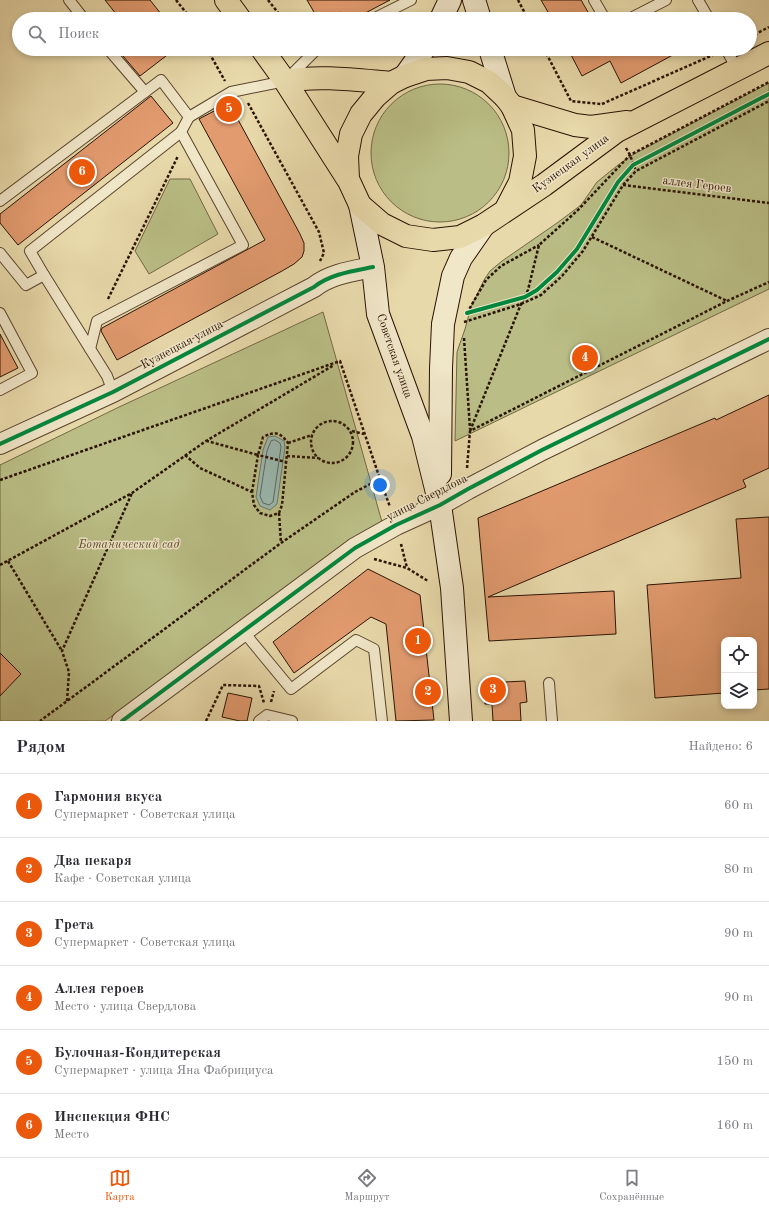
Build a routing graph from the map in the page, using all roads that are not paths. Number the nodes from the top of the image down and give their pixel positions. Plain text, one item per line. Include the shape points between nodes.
1 (69, 0) edge
2 (226, 0) edge
3 (411, 0) edge
4 (450, 0) edge
5 (474, 0) edge
6 (594, 0) edge
7 (666, 0) edge
8 (698, 0) edge
9 (78, 12) edge
10 (235, 12) edge
11 (387, 12) edge
12 (444, 12) edge
13 (478, 12) edge
14 (601, 12) edge
15 (643, 12) edge
16 (705, 12) edge
17 (769, 53) edge
18 (114, 56) edge
19 (267, 56) edge
20 (310, 56) edge
21 (418, 56) edge
22 (492, 56) edge
23 (726, 56) edge
24 (737, 69) junction
25 (398, 80) junction
26 (285, 81) junction
27 (145, 92) junction
28 (508, 102) junction
29 (190, 117) junction
30 (636, 121) junction
31 (183, 136) junction
32 (348, 179) junction
33 (0, 201) edge
34 (360, 205) junction
35 (506, 209) junction
36 (484, 225) junction
37 (0, 253) edge
38 (373, 267) junction
39 (44, 275) junction
40 (0, 313) edge
41 (769, 339) edge
42 (90, 349) junction
43 (0, 390) edge
44 (113, 392) junction
45 (0, 444) edge
46 (440, 505) junction
47 (243, 631) junction
48 (549, 683) dead end
49 (263, 718) edge
50 (122, 721) edge
51 (292, 721) edge
52 (382, 721) edge
53 (461, 721) edge
54 (552, 721) edge

1 - 9 lane
2 - 10 main road
3 - 11 lane
4 - 12 main road
5 - 13 main road
6 - 14 lane
7 - 15 lane
8 - 16 lane
17 - 24 main road, Кузнецкая улица
18 - 27 lane
19 - 26 main road
20 - 26 lane
21 - 25 main road
22 - 28 main road
23 - 24 lane
24 - 30 main road, Кузнецкая улица
25 - 26 main road via 302,78
25 - 28 main road via 426,69 448,68 469,72 489,82
25 - 32 main road via 375,97 361,114 351,134 347,156
26 - 29 lane via 231,92
26 - 32 main road
27 - 29 lane via 161,80
27 - 33 lane
28 - 30 main road, Кузнецкая улица via 575,125 613,125
28 - 35 main road via 522,130 525,156 520,182
29 - 31 lane
30 - 35 main road, Кузнецкая улица via 617,131 544,185
31 - 39 lane via 30,251
31 - 42 lane via 243,245 97,321
32 - 34 main road
34 - 36 main road, Кузнецкая улица via 382,224 406,236 433,240 460,237
34 - 38 main road, Советская улица
35 - 36 main road, Кузнецкая улица
36 - 46 main road, Советская улица via 461,258 454,276 443,324
37 - 39 lane via 26,285
38 - 44 street, Кузнецкая улица via 339,274 319,283
38 - 46 main road, Советская улица via 378,314 423,436
39 - 42 lane
40 - 43 lane via 32,373
41 - 46 street, улица Свердлова via 549,447
42 - 44 lane via 107,376
44 - 45 street, Кузнецкая улица
46 - 47 street, улица Свердлова via 396,525 355,548
46 - 53 main road, Советская улица via 452,588
47 - 50 street, улица Свердлова
47 - 52 lane via 291,689 356,640 374,649
48 - 54 lane
49 - 51 lane

